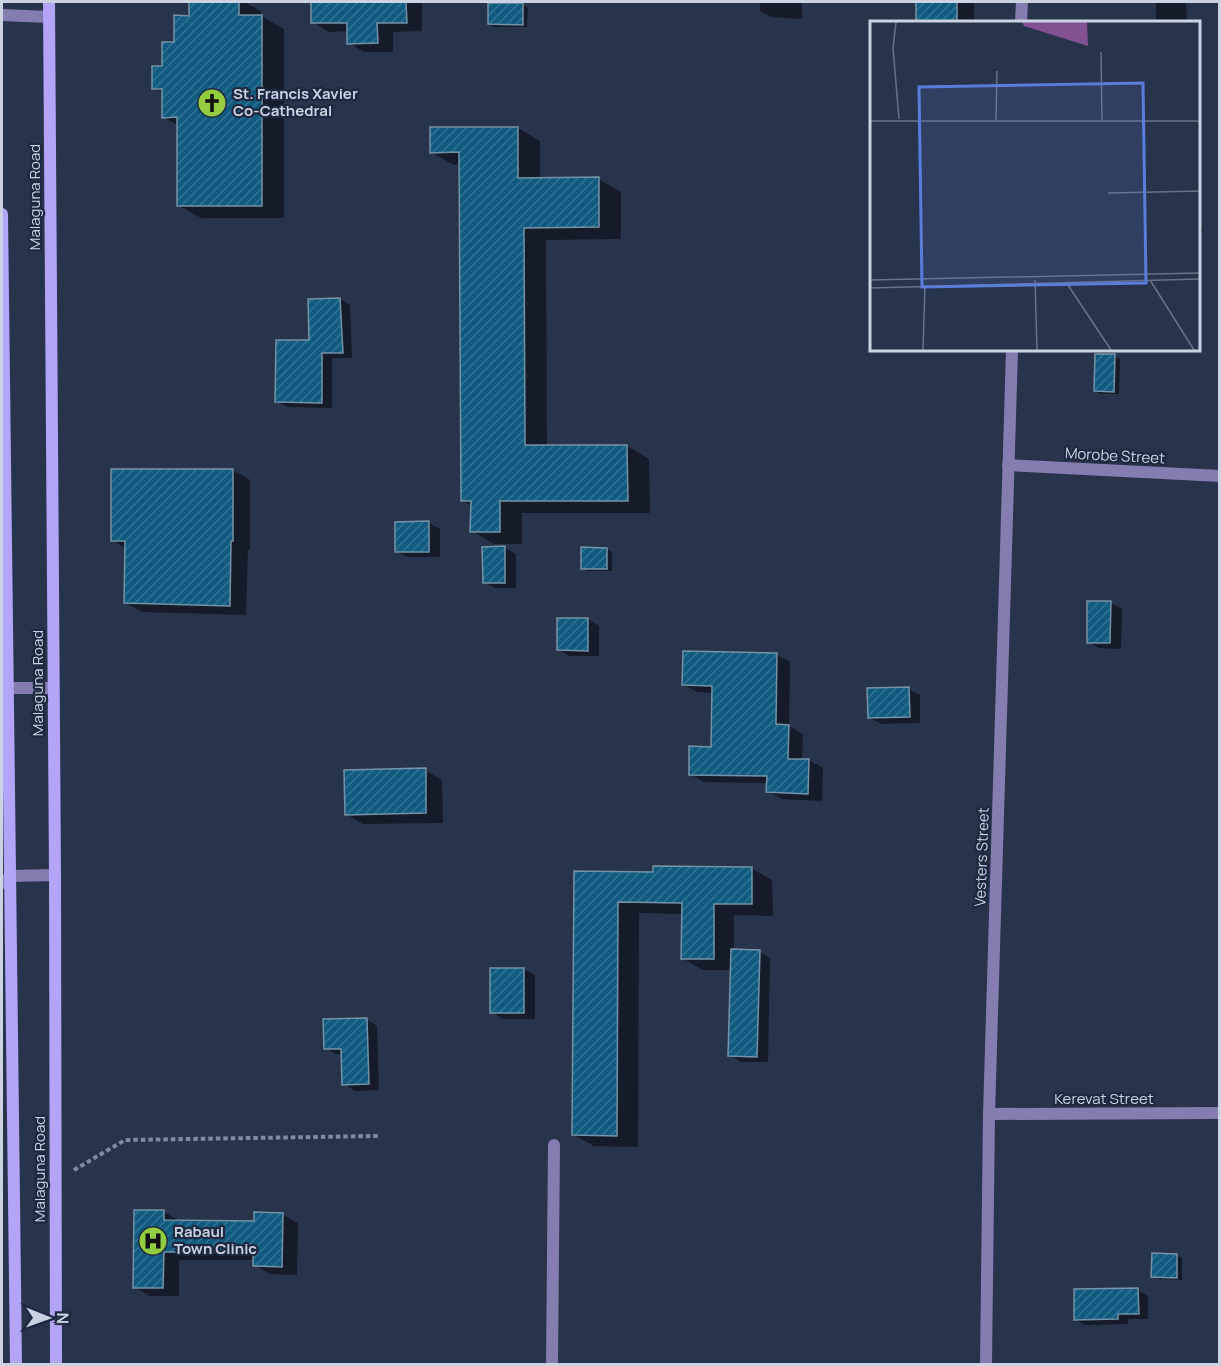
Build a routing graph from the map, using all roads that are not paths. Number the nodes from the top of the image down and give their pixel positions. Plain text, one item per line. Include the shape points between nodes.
1 (49, 2) edge
2 (1022, 2) edge
3 (2, 15) edge
4 (49, 17) junction
5 (1021, 21) edge
6 (2, 214) edge
7 (1012, 351) edge
8 (1008, 465) junction
9 (1220, 476) edge
10 (4, 688) edge
11 (53, 688) junction
12 (55, 875) junction
13 (6, 879) edge
14 (1220, 1113) edge
15 (989, 1114) junction
16 (554, 1145) dead end
17 (16, 1365) edge
18 (56, 1365) edge
19 (552, 1365) edge
20 (986, 1365) edge

1 - 4 street, Malaguna Road
2 - 5 street
3 - 4 street
4 - 11 street, Malaguna Road
6 - 10 street, Malaguna Road
7 - 8 street, Vesters Street
8 - 9 street, Morobe Street
8 - 15 street, Vesters Street
10 - 11 street
10 - 13 street, Malaguna Road
11 - 12 street, Malaguna Road
12 - 13 street
12 - 18 street, Malaguna Road
13 - 17 street, Malaguna Road
14 - 15 street, Kerevat Street
15 - 20 street, Vesters Street
16 - 19 street

